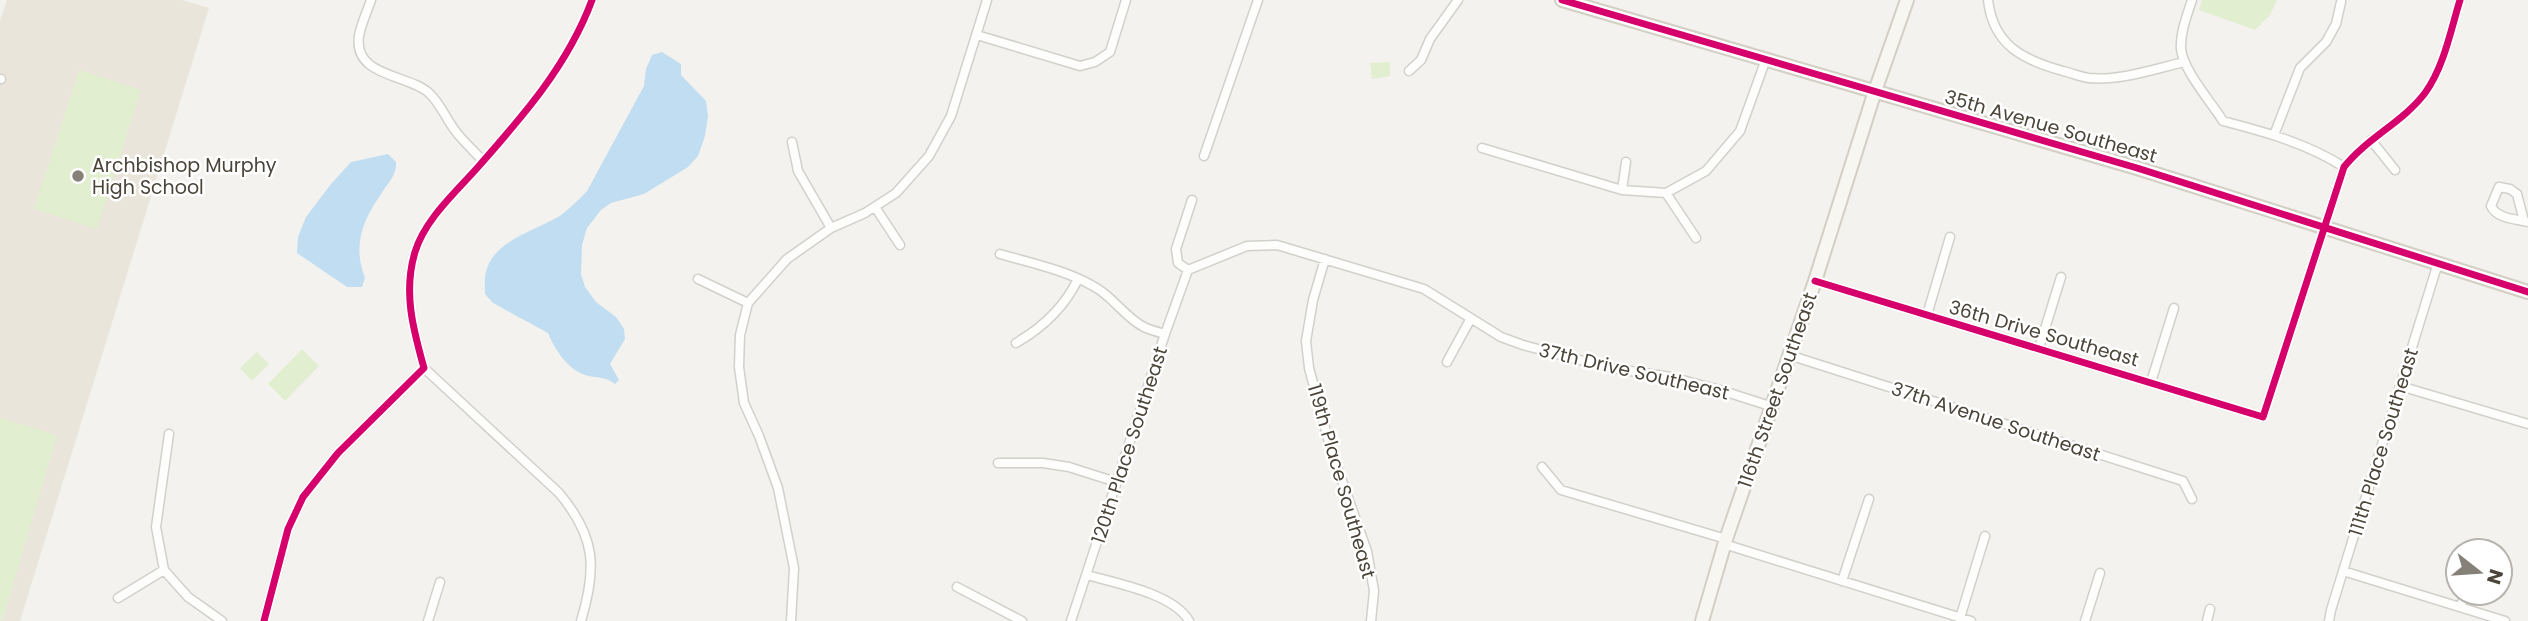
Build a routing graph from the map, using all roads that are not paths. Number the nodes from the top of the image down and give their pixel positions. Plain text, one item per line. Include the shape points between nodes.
1 (371, 0) edge
2 (592, 0) edge
3 (988, 0) edge
4 (1126, 0) edge
5 (1258, 0) edge
6 (1458, 0) edge
7 (1562, 0) edge
8 (1907, 0) edge
9 (1987, 0) edge
10 (2192, 0) edge
11 (2460, 0) edge
12 (2341, 2) dead end
13 (976, 35) junction
14 (1766, 59) junction
15 (2184, 62) junction
16 (1409, 71) dead end
17 (1875, 91) junction
18 (2274, 135) junction
19 (2371, 140) junction
20 (792, 142) dead end
21 (1482, 148) dead end
22 (1205, 156) dead end
23 (483, 161) junction
24 (1626, 162) dead end
25 (2344, 167) junction
26 (2395, 170) dead end
27 (1622, 190) junction
28 (1666, 193) junction
29 (1192, 200) dead end
30 (875, 207) junction
31 (2526, 222) edge
32 (2325, 227) junction
33 (831, 228) junction
34 (1950, 237) dead end
35 (1696, 238) dead end
36 (900, 245) dead end
37 (1000, 254) dead end
38 (1325, 260) junction
39 (2438, 263) junction
40 (1188, 270) junction
41 (2061, 277) dead end
42 (698, 279) dead end
43 (1078, 279) junction
44 (1815, 281) junction
45 (2528, 292) edge
46 (748, 303) junction
47 (2174, 307) dead end
48 (1927, 315) junction
49 (1471, 318) junction
50 (1164, 334) junction
51 (1016, 343) dead end
52 (2039, 348) junction
53 (1789, 355) junction
54 (1447, 362) dead end
55 (424, 368) junction
56 (2151, 382) junction
57 (2400, 386) junction
58 (1770, 406) junction
59 (2528, 424) edge
60 (169, 434) dead end
61 (998, 463) dead end
62 (1542, 467) dead end
63 (1116, 482) junction
64 (1870, 499) dead end
65 (2192, 499) dead end
66 (1985, 536) dead end
67 (1725, 541) junction
68 (164, 570) junction
69 (2343, 571) junction
70 (2100, 573) dead end
71 (1087, 575) junction
72 (1842, 581) junction
73 (440, 582) dead end
74 (957, 587) dead end
75 (118, 598) dead end
76 (2444, 602) edge
77 (2460, 607) edge
78 (2210, 609) dead end
79 (1960, 618) junction
80 (222, 621) edge
81 (264, 621) edge
82 (428, 621) edge
83 (581, 621) edge
84 (791, 621) edge
85 (1022, 621) edge
86 (1071, 621) edge
87 (1189, 621) edge
88 (1371, 621) edge
89 (1702, 621) edge
90 (1971, 621) edge
91 (2085, 621) edge
92 (2207, 621) edge
93 (2329, 621) edge
94 (2505, 621) edge

1 - 23 street via 359,37 367,62 375,70 430,94
2 - 23 street via 553,76
3 - 13 street
4 - 13 street via 1110,52 1080,66
5 - 22 street
6 - 16 street via 1421,60
7 - 14 street, 35th Avenue Southeast
8 - 17 street, 116th Street Southeast
9 - 15 street via 2001,38 2020,55 2047,67 2089,78
10 - 15 street via 2181,48
11 - 19 street via 2426,92
12 - 18 street via 2326,42 2300,68
13 - 30 street via 951,116 929,156 896,193
14 - 17 street, 35th Avenue Southeast
14 - 28 street via 1740,131 1706,171
15 - 18 street via 2223,121
17 - 32 street, 35th Avenue Southeast
17 - 44 street, 116th Street Southeast
18 - 25 street via 2317,150
19 - 25 street
19 - 26 street
20 - 33 street via 798,171
21 - 27 street
23 - 55 street via 429,222 415,251 410,309
24 - 27 street
25 - 32 street
27 - 28 street
28 - 35 street
29 - 40 street via 1176,249 1178,263
30 - 33 street
30 - 36 street
31 - 31 street via 2517,194 2500,187 2491,206 2493,212
32 - 39 street, 35th Avenue Southeast
32 - 56 street, 36th Drive Southeast via 2263,417
33 - 46 street via 787,259
34 - 48 street
37 - 43 street
38 - 40 street, 37th Drive Southeast via 1277,245 1247,246
38 - 49 street, 37th Drive Southeast via 1424,289
38 - 88 street, 119th Place Southeast via 1313,300 1307,341 1309,368 1331,450 1367,551 1374,591
39 - 45 street, 35th Avenue Southeast
39 - 57 street, 111th Place Southeast
40 - 50 street, 120th Place Southeast
41 - 52 street
42 - 46 street
43 - 50 street via 1108,295 1144,328
43 - 51 street via 1048,320
44 - 48 street, 36th Drive Southeast
44 - 53 street, 116th Street Southeast
46 - 84 street via 739,367 744,403 778,488 794,568
47 - 56 street
48 - 52 street, 36th Drive Southeast
49 - 54 street
49 - 58 street, 37th Drive Southeast via 1501,337 1567,358 1671,377
50 - 63 street, 120th Place Southeast
52 - 56 street, 36th Drive Southeast
53 - 58 street, 116th Street Southeast
53 - 65 street, 37th Avenue Southeast via 2183,481
55 - 81 street via 338,453 303,497 288,529
55 - 83 street via 575,512 592,565
57 - 59 street
57 - 69 street, 111th Place Southeast
58 - 67 street, 116th Street Southeast
60 - 68 street via 156,527
61 - 63 street via 1069,467
62 - 67 street via 1561,490
63 - 71 street, 120th Place Southeast
64 - 72 street
66 - 79 street
67 - 72 street
67 - 89 street, 116th Street Southeast
68 - 75 street
68 - 80 street via 188,597
69 - 76 street
69 - 93 street, 111th Place Southeast
70 - 91 street
71 - 86 street, 120th Place Southeast
71 - 87 street via 1166,601
72 - 79 street
73 - 82 street
74 - 85 street
77 - 94 street
78 - 92 street
79 - 90 street

